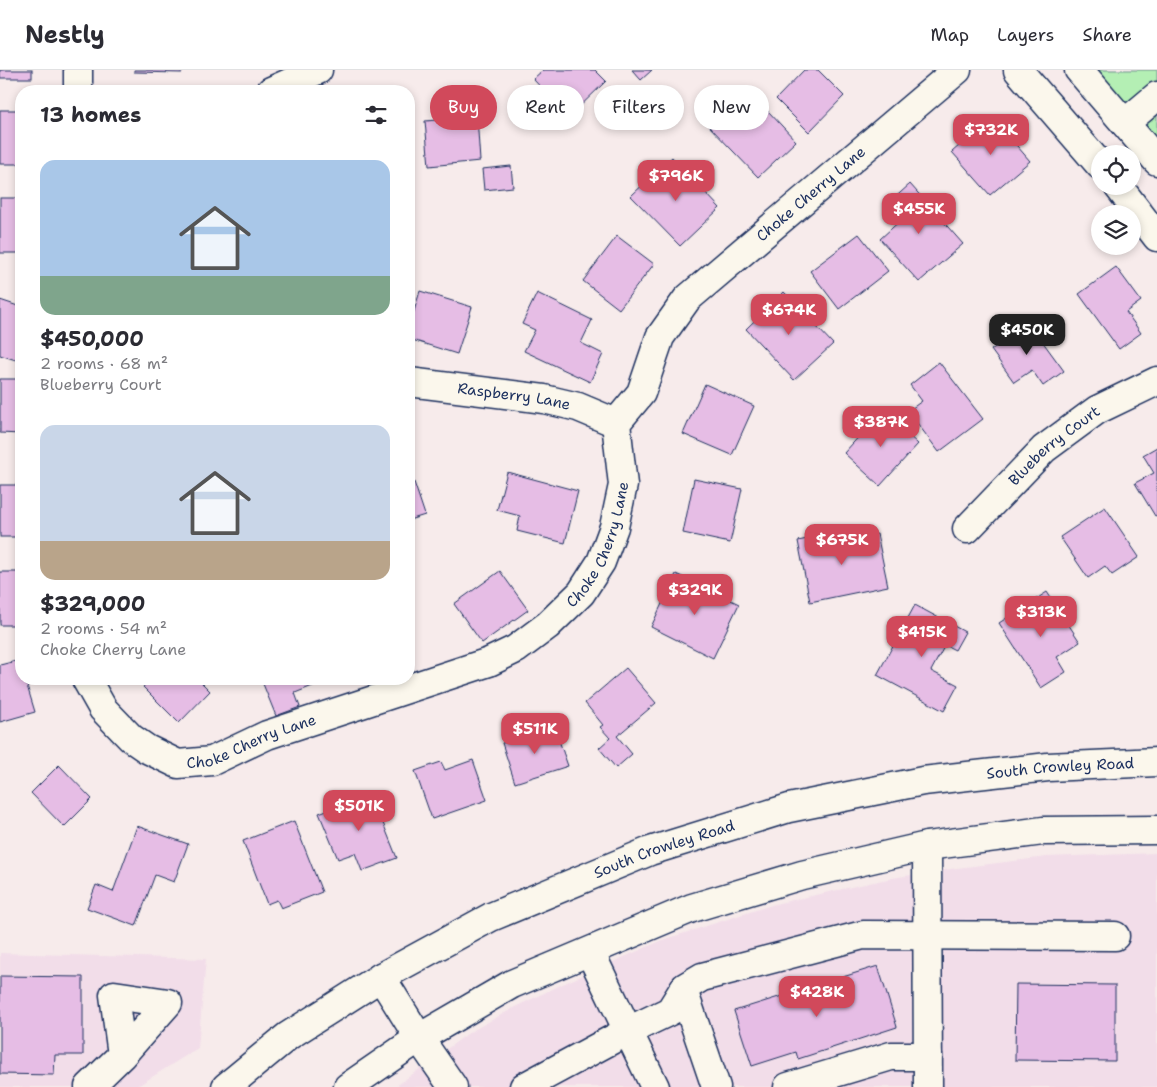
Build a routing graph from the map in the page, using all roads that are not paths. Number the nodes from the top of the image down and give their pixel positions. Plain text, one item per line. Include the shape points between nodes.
1 (78, 70) edge
2 (318, 70) edge
3 (956, 70) edge
4 (1018, 70) edge
5 (1079, 70) edge
6 (78, 85) edge
7 (284, 85) edge
8 (1157, 96) edge
9 (1125, 123) junction
10 (1091, 155) edge
11 (1157, 161) edge
12 (1125, 195) edge
13 (1157, 237) edge
14 (1157, 381) edge
15 (415, 383) edge
16 (616, 423) junction
17 (967, 529) dead end
18 (89, 685) edge
19 (1157, 762) edge
20 (1157, 830) edge
21 (927, 846) junction
22 (1114, 936) dead end
23 (928, 937) junction
24 (590, 952) junction
25 (381, 977) junction
26 (683, 990) junction
27 (628, 1031) junction
28 (419, 1038) junction
29 (122, 1055) dead end
30 (928, 1056) junction
31 (89, 1087) edge
32 (226, 1087) edge
33 (348, 1087) edge
34 (453, 1087) edge
35 (524, 1087) edge
36 (655, 1087) edge
37 (716, 1087) edge
38 (788, 1087) edge
39 (928, 1087) edge

1 - 6 street
2 - 7 street
3 - 16 street, Choke Cherry Lane via 687,299 660,337 641,394
4 - 10 street
5 - 9 street
8 - 9 street
9 - 11 street
12 - 13 street
14 - 17 street, Blueberry Court via 1097,410 1044,449
15 - 16 street, Raspberry Lane via 544,400 578,407
16 - 18 street, Choke Cherry Lane via 623,485 614,527 601,562 581,594 516,650 489,662 267,735 212,762 178,764 147,749 102,709
19 - 25 street, South Crowley Road via 1048,767 922,781 789,808 650,851 491,917
20 - 21 street via 1043,831
21 - 23 street
21 - 24 street via 802,875 692,908
22 - 23 street
23 - 26 street via 864,935 702,977
23 - 30 street
24 - 27 street
24 - 28 street via 512,984
25 - 28 street
25 - 32 street, South Crowley Road via 288,1036
26 - 27 street via 670,1011
26 - 37 street
27 - 35 street
27 - 36 street
28 - 33 street
28 - 34 street
29 - 31 street
30 - 38 street via 891,1056
30 - 39 street

